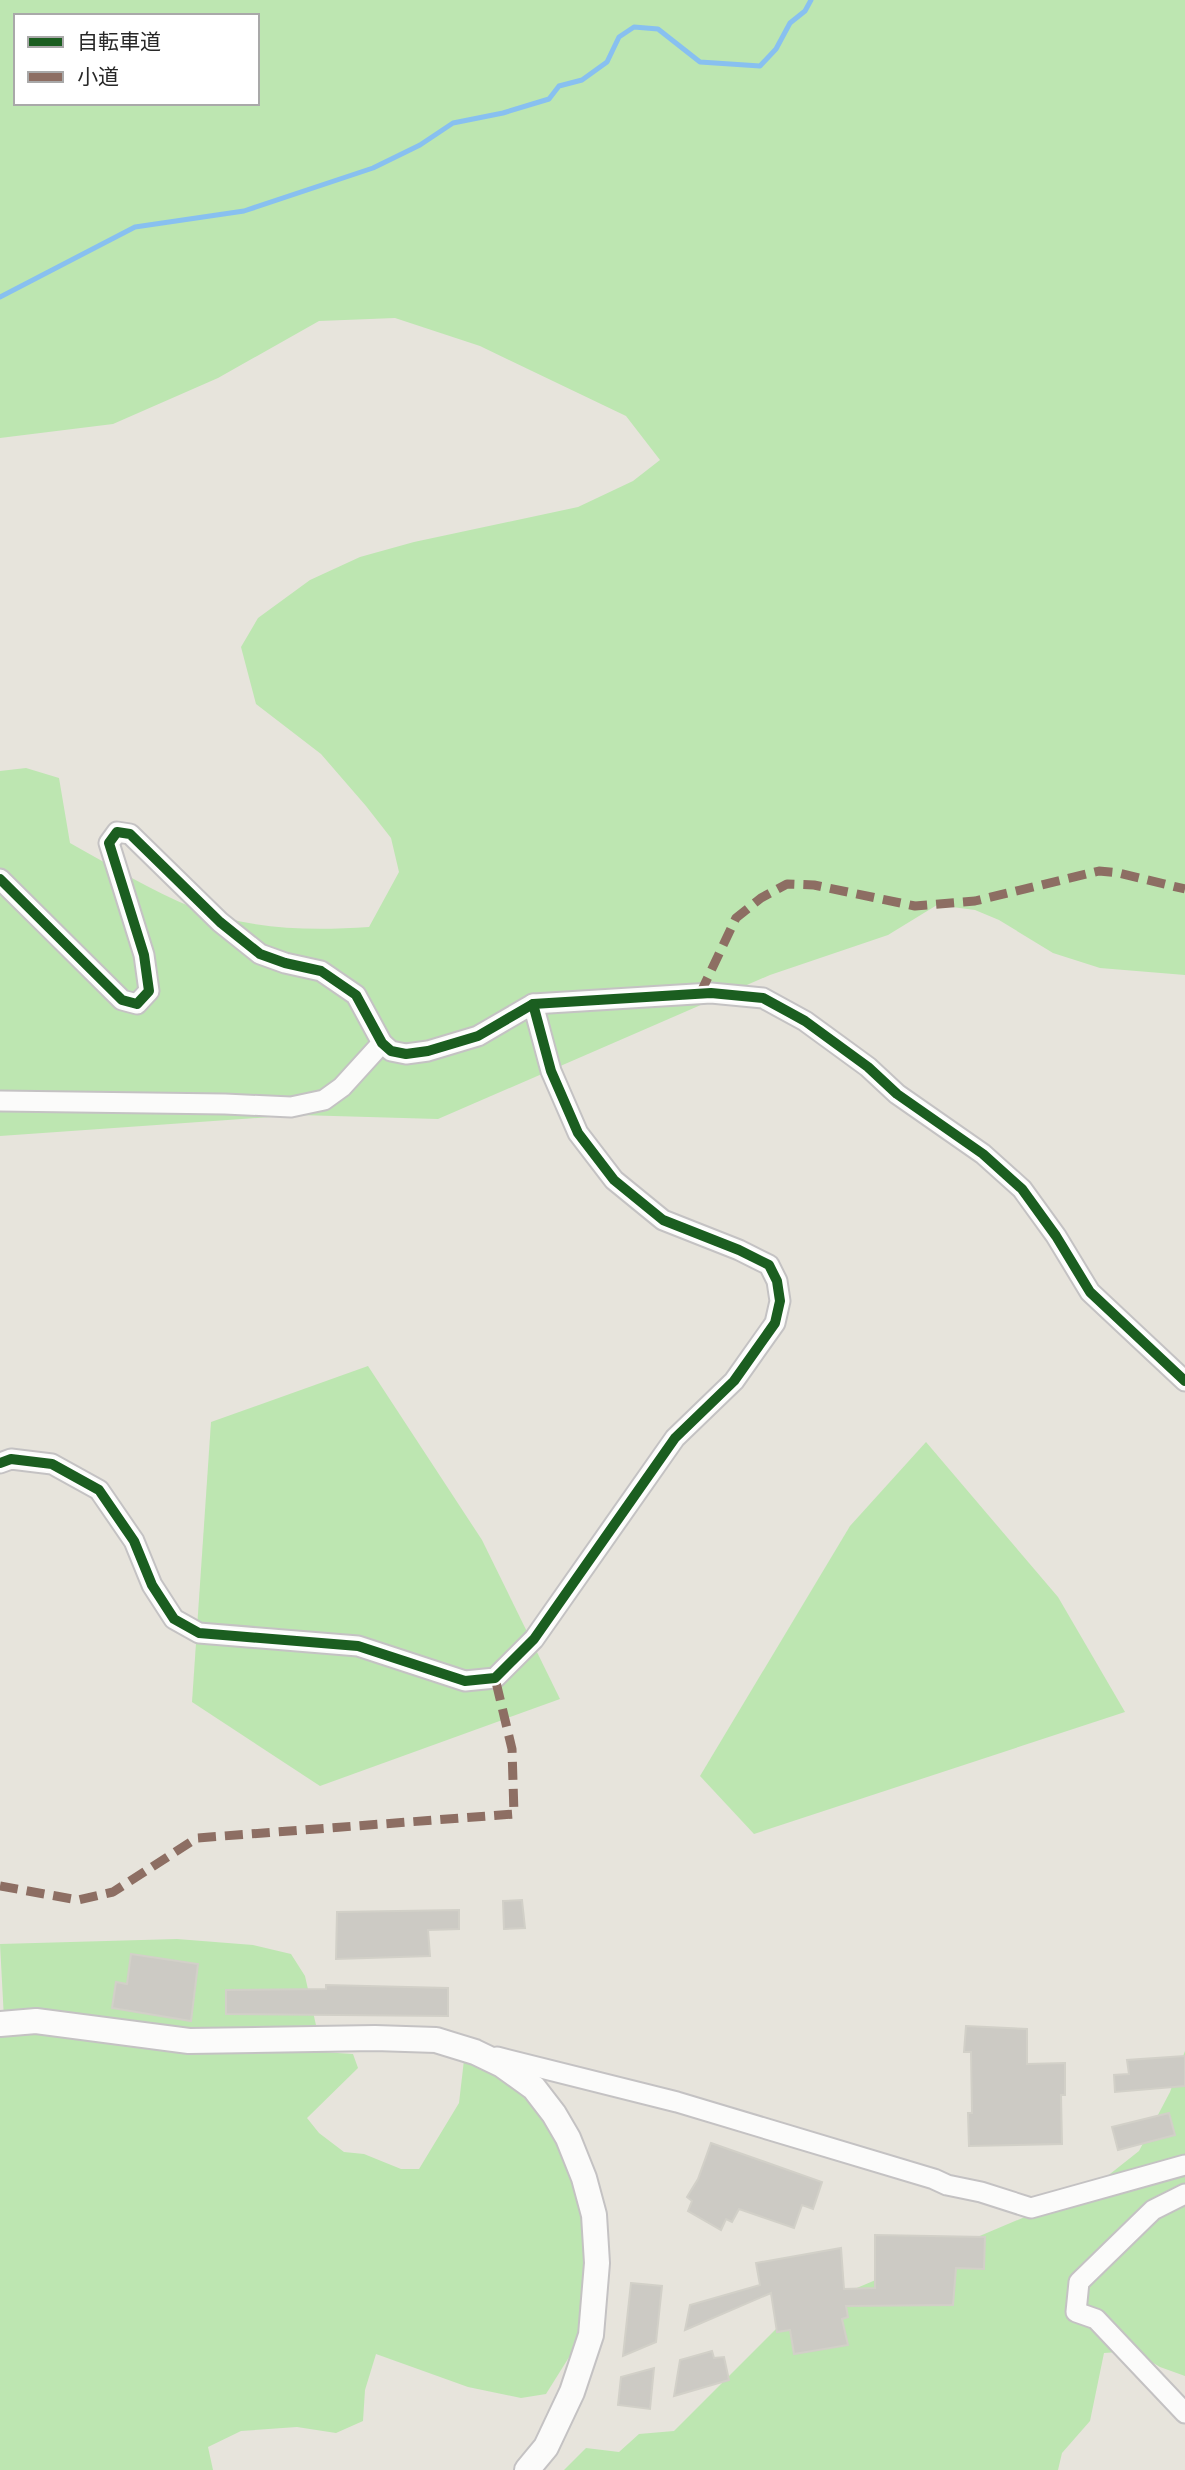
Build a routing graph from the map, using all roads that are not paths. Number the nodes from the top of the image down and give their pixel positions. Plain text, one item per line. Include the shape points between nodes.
1 (0, 879) edge
2 (533, 1004) junction
3 (382, 1044) junction
4 (0, 1101) edge
5 (1185, 1381) edge
6 (0, 1462) edge
7 (0, 2024) edge
8 (475, 2052) junction
9 (1185, 2165) edge
10 (1185, 2194) edge
11 (1185, 2413) edge
12 (527, 2470) edge

1 - 3 street via 122,1000 137,1004 149,991 144,955 109,843 117,832 130,834 220,922 260,954 321,971 356,995
2 - 3 street via 478,1036 428,1051 406,1054
2 - 5 street via 711,993 763,998 805,1021 1022,1189 1090,1292
2 - 6 street via 551,1071 578,1133 614,1180 663,1220 769,1265 780,1301 775,1322 734,1381 675,1438 534,1639 495,1678 465,1681 358,1646 199,1633 174,1619 152,1585 134,1541 99,1490 52,1464
3 - 4 street via 324,1100 292,1107
7 - 8 street via 36,2021 189,2041 436,2040
8 - 9 street via 677,2102 1031,2208
8 - 12 street via 534,2088 554,2114 584,2178 594,2216 597,2263 591,2335 572,2392 546,2447
10 - 11 street via 1153,2210 1079,2282 1076,2312 1096,2319

